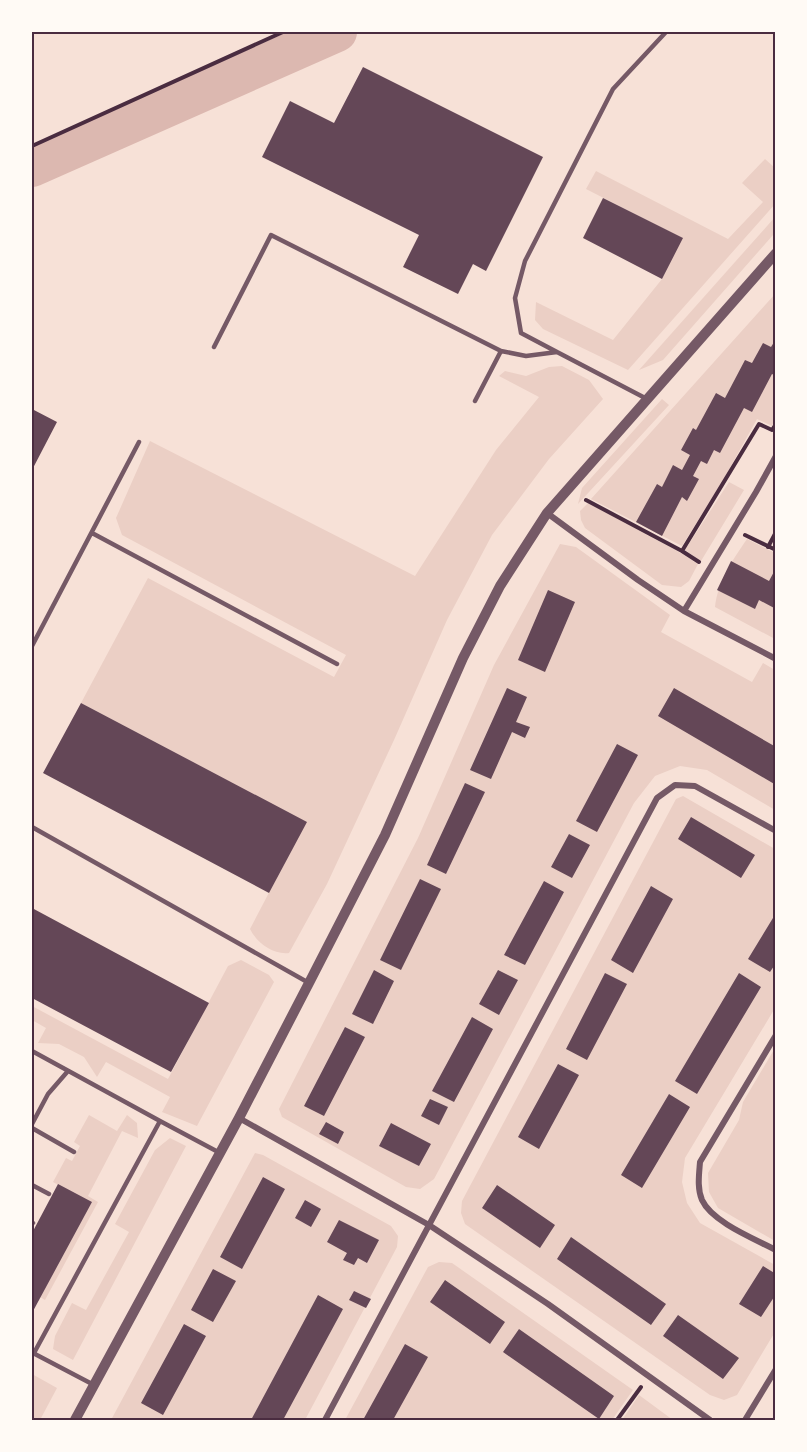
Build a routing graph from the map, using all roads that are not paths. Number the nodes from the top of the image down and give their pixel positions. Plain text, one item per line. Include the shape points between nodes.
1 (666, 32) edge
2 (776, 253) edge
3 (214, 347) dead end
4 (501, 351) junction
5 (556, 352) junction
6 (647, 399) junction
7 (475, 401) dead end
8 (139, 442) dead end
9 (776, 456) edge
10 (548, 513) junction
11 (92, 532) junction
12 (684, 611) junction
13 (32, 646) edge
14 (776, 659) edge
15 (336, 664) dead end
16 (32, 826) edge
17 (776, 831) edge
18 (309, 983) junction
19 (776, 1035) edge
20 (32, 1051) edge
21 (69, 1071) junction
22 (239, 1118) junction
23 (160, 1121) junction
24 (32, 1124) edge
25 (32, 1128) edge
26 (74, 1152) dead end
27 (220, 1153) junction
28 (32, 1185) edge
29 (48, 1194) dead end
30 (429, 1225) junction
31 (776, 1250) edge
32 (33, 1353) edge
33 (776, 1369) edge
34 (94, 1385) junction
35 (75, 1420) edge
36 (325, 1420) edge
37 (710, 1420) edge
38 (745, 1420) edge

1 - 5 lane via 613,89 525,261 515,298 521,333
2 - 6 street
3 - 4 lane via 271,235
4 - 5 lane via 526,356
4 - 7 lane
5 - 6 lane
6 - 10 street
8 - 11 lane
9 - 12 street
10 - 12 street
10 - 18 street via 500,586 385,835
11 - 13 lane
11 - 15 lane
12 - 14 street
16 - 18 lane
17 - 30 street via 695,786 675,785 657,798
18 - 22 street
19 - 31 street via 700,1162 698,1182 703,1201 715,1216
20 - 21 lane
21 - 23 lane
21 - 24 lane via 48,1094
22 - 27 street
22 - 30 street
23 - 27 lane
23 - 32 lane
25 - 26 lane
27 - 34 street
28 - 29 lane
30 - 36 street
30 - 37 street
32 - 34 lane
33 - 38 street
34 - 35 street

